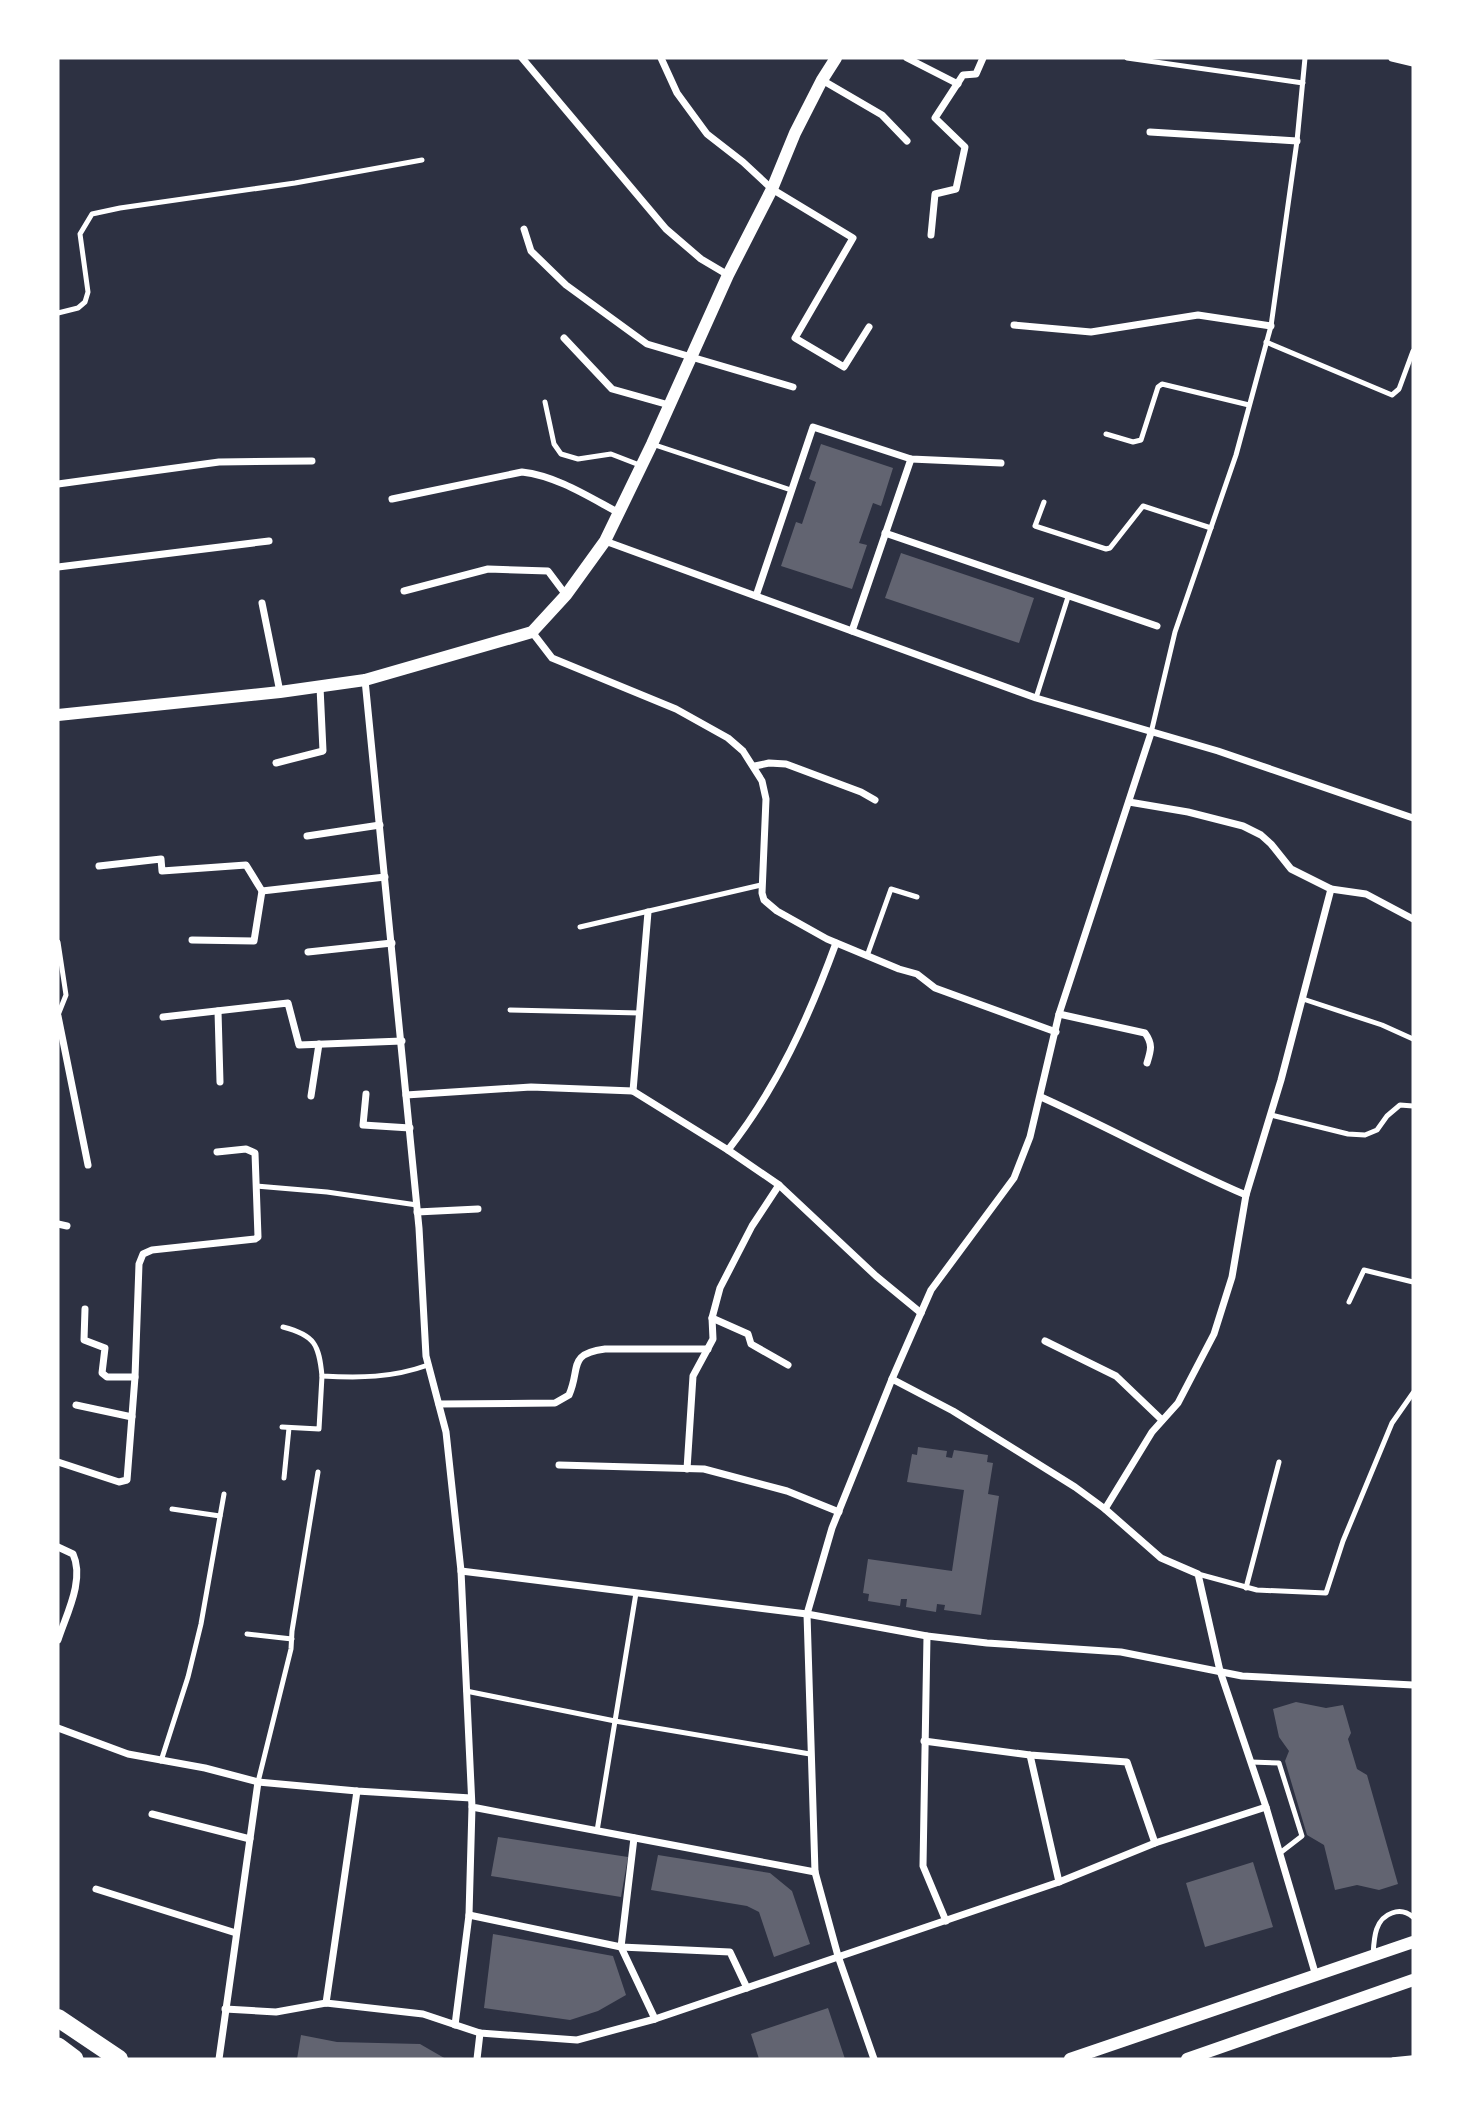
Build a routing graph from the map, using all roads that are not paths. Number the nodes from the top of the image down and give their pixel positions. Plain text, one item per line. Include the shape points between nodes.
1 (522, 58) edge
2 (661, 58) edge
3 (836, 58) edge
4 (907, 58) edge
5 (983, 58) edge
6 (1127, 58) edge
7 (1305, 58) edge
8 (1392, 58) edge
9 (1413, 63) edge
10 (822, 80) junction
11 (1303, 83) junction
12 (958, 84) junction
13 (1150, 131) dead end
14 (907, 141) dead end
15 (1297, 141) junction
16 (422, 160) dead end
17 (772, 189) junction
18 (524, 229) dead end
19 (931, 235) dead end
20 (728, 275) junction
21 (58, 313) edge
22 (1014, 325) dead end
23 (1271, 326) junction
24 (869, 327) dead end
25 (564, 338) dead end
26 (1266, 342) junction
27 (1413, 351) edge
28 (691, 359) junction
29 (793, 387) dead end
30 (545, 402) dead end
31 (669, 405) junction
32 (1249, 405) junction
33 (1106, 434) dead end
34 (652, 444) junction
35 (911, 459) junction
36 (312, 461) dead end
37 (1000, 463) dead end
38 (642, 466) junction
39 (58, 484) edge
40 (791, 490) junction
41 (393, 499) dead end
42 (1044, 502) dead end
43 (619, 513) junction
44 (1211, 528) junction
45 (886, 533) junction
46 (269, 541) dead end
47 (605, 541) junction
48 (58, 567) edge
49 (404, 592) dead end
50 (566, 595) junction
51 (756, 596) junction
52 (1068, 597) junction
53 (262, 603) dead end
54 (1157, 626) dead end
55 (852, 631) junction
56 (532, 632) junction
57 (365, 680) junction
58 (320, 687) junction
59 (279, 692) junction
60 (1036, 698) junction
61 (58, 715) edge
62 (1151, 733) junction
63 (276, 763) dead end
64 (755, 766) junction
65 (875, 800) dead end
66 (1129, 802) junction
67 (1413, 818) edge
68 (380, 825) junction
69 (307, 836) dead end
70 (99, 866) dead end
71 (385, 877) junction
72 (761, 885) junction
73 (1331, 889) junction
74 (262, 891) junction
75 (917, 897) dead end
76 (648, 912) junction
77 (1413, 919) edge
78 (580, 927) dead end
79 (192, 940) dead end
80 (58, 942) edge
81 (392, 943) junction
82 (836, 943) junction
83 (309, 952) dead end
84 (867, 956) junction
85 (1303, 999) junction
86 (510, 1010) dead end
87 (218, 1011) junction
88 (640, 1013) junction
89 (1059, 1014) junction
90 (58, 1016) edge
91 (163, 1017) dead end
92 (1056, 1032) junction
93 (1413, 1039) edge
94 (401, 1041) junction
95 (318, 1044) junction
96 (1147, 1063) dead end
97 (220, 1082) dead end
98 (633, 1091) junction
99 (366, 1094) dead end
100 (406, 1095) junction
101 (311, 1096) dead end
102 (1041, 1097) junction
103 (1413, 1106) edge
104 (1271, 1115) junction
105 (410, 1128) junction
106 (728, 1150) junction
107 (217, 1153) dead end
108 (88, 1165) dead end
109 (779, 1185) junction
110 (256, 1186) junction
111 (1246, 1195) junction
112 (417, 1208) junction
113 (478, 1209) dead end
114 (58, 1224) edge
115 (67, 1226) dead end
116 (1413, 1282) edge
117 (1349, 1302) dead end
118 (85, 1309) dead end
119 (921, 1313) junction
120 (712, 1318) junction
121 (283, 1327) dead end
122 (1045, 1341) dead end
123 (708, 1349) junction
124 (428, 1364) junction
125 (788, 1365) dead end
126 (322, 1376) junction
127 (135, 1377) junction
128 (892, 1379) junction
129 (1413, 1393) edge
130 (439, 1404) junction
131 (76, 1405) dead end
132 (132, 1417) junction
133 (1162, 1420) junction
134 (58, 1462) edge
135 (1279, 1462) dead end
136 (559, 1465) dead end
137 (687, 1469) junction
138 (317, 1472) dead end
139 (284, 1478) dead end
140 (224, 1494) dead end
141 (172, 1509) dead end
142 (1105, 1509) junction
143 (839, 1512) junction
144 (220, 1516) junction
145 (58, 1547) edge
146 (461, 1571) junction
147 (1198, 1574) junction
148 (1246, 1588) junction
149 (636, 1593) junction
150 (807, 1614) junction
151 (247, 1634) dead end
152 (927, 1636) junction
153 (292, 1639) junction
154 (58, 1640) edge
155 (1220, 1671) junction
156 (1413, 1685) edge
157 (467, 1691) junction
158 (615, 1721) junction
159 (58, 1728) edge
160 (924, 1741) junction
161 (810, 1754) junction
162 (1030, 1755) junction
163 (161, 1761) junction
164 (1251, 1762) junction
165 (258, 1782) junction
166 (357, 1791) junction
167 (471, 1798) junction
168 (472, 1807) junction
169 (1266, 1807) junction
170 (152, 1814) dead end
171 (597, 1831) junction
172 (634, 1838) junction
173 (250, 1839) junction
174 (1155, 1843) junction
175 (1280, 1853) junction
176 (815, 1872) junction
177 (1059, 1882) junction
178 (96, 1889) dead end
179 (469, 1915) junction
180 (1413, 1917) edge
181 (946, 1921) junction
182 (236, 1933) junction
183 (1413, 1942) edge
184 (621, 1947) junction
185 (838, 1956) junction
186 (1373, 1956) junction
187 (1316, 1976) junction
188 (1413, 1980) edge
189 (747, 1988) junction
190 (326, 2003) junction
191 (225, 2009) junction
192 (58, 2018) edge
193 (655, 2019) junction
194 (455, 2025) junction
195 (480, 2033) junction
196 (58, 2041) edge
197 (58, 2048) edge
198 (74, 2059) edge
199 (84, 2059) edge
200 (119, 2059) edge
201 (219, 2059) edge
202 (477, 2059) edge
203 (874, 2059) edge
204 (1070, 2059) edge
205 (1186, 2059) edge

1 - 20 street via 666,229
2 - 17 street via 677,93 708,134
3 - 10 street
4 - 12 street
5 - 12 street via 976,74 963,75
6 - 11 lane
7 - 11 lane
8 - 9 street
10 - 14 street via 882,115
10 - 17 street
11 - 15 lane
12 - 19 street via 935,118 965,147 956,189 935,194
13 - 15 street
15 - 23 lane
16 - 21 lane via 92,214 80,234 88,292 85,302
17 - 20 street
17 - 24 street via 853,238 795,338 844,367
18 - 28 street via 531,251 566,285 647,344
20 - 28 street
22 - 23 street via 1091,332 1198,314
23 - 26 lane
25 - 31 street via 612,389
26 - 27 lane via 1392,395 1399,389
26 - 32 lane
28 - 29 street
28 - 31 street
30 - 38 lane via 554,444 561,454 578,458 611,454
31 - 34 street
32 - 33 lane via 1162,384 1140,440
32 - 44 lane
34 - 38 street
34 - 40 lane
35 - 37 street
35 - 40 street via 813,427
35 - 45 street
36 - 39 street via 219,463
38 - 43 street
40 - 51 street
41 - 43 street via 522,472 559,482
42 - 44 lane via 1035,526 1106,548 1143,506
43 - 47 street
44 - 62 lane via 1175,632
45 - 52 street
45 - 55 street
46 - 48 street
47 - 50 street
47 - 51 street
49 - 50 street via 488,569 517,568 548,571
50 - 56 street
51 - 55 street
52 - 54 street
52 - 60 lane
53 - 59 street
55 - 60 street
56 - 57 street
56 - 64 street via 552,658 677,709 728,738
57 - 58 street
57 - 68 street
58 - 59 street
58 - 63 street via 323,751
59 - 61 street
60 - 62 street
62 - 66 street
62 - 67 street via 1218,751
64 - 65 street via 786,764
64 - 72 street via 766,799
66 - 73 street via 1243,827 1261,835 1291,869
66 - 89 street
68 - 69 street
68 - 71 street
70 - 74 street via 161,859 162,870 246,865
71 - 74 street
71 - 81 street
72 - 76 lane
72 - 82 street via 764,900 777,911
73 - 77 street via 1366,894
73 - 85 street
74 - 79 street via 254,941
75 - 84 lane via 891,889
76 - 78 lane
76 - 88 street
80 - 90 lane via 66,995
81 - 83 street
81 - 94 street
82 - 84 street
82 - 106 street via 793,1046 754,1117
84 - 92 street via 917,974 954,995
85 - 93 lane
85 - 104 street
86 - 88 lane
87 - 91 street
87 - 95 street via 288,1003 299,1045
87 - 97 street
88 - 98 street
89 - 92 street
89 - 96 street via 1145,1033 1152,1050
90 - 108 street
92 - 102 street
94 - 95 street
94 - 100 street
95 - 101 street
98 - 100 street via 531,1087
98 - 106 street
99 - 105 street via 363,1125
100 - 105 street
102 - 111 street
102 - 119 street via 1014,1178 931,1290
103 - 104 lane via 1400,1105 1377,1130 1365,1135
104 - 111 street
105 - 112 street
106 - 109 street
107 - 110 street via 246,1149 255,1153
109 - 119 street
109 - 120 street via 720,1288
110 - 112 lane via 327,1192
110 - 127 street via 259,1231 255,1239 143,1254
111 - 133 street via 1231,1277 1214,1334 1178,1403
112 - 113 street
112 - 124 street
114 - 115 street
116 - 117 lane via 1364,1270
118 - 127 street via 85,1340 105,1348 102,1373
119 - 128 street
120 - 123 street via 713,1339
120 - 125 street via 748,1334 751,1344
121 - 126 lane via 304,1332 315,1344
122 - 133 street via 1116,1376
123 - 130 street via 589,1351 578,1360 569,1395 555,1403
123 - 137 street via 693,1376
124 - 126 lane via 387,1376
124 - 130 street
126 - 139 lane via 318,1429 285,1428
127 - 132 street
128 - 142 street via 953,1411
128 - 143 street
129 - 148 lane via 1392,1423 1326,1593
130 - 146 street
131 - 132 street
132 - 134 street via 127,1480 119,1482
133 - 142 street
135 - 148 lane
136 - 137 street
137 - 143 street via 704,1469 787,1492
138 - 153 lane
140 - 144 lane
141 - 144 lane
142 - 147 street via 1161,1558
143 - 150 street
144 - 163 lane via 188,1677
145 - 154 street via 73,1554 78,1563
146 - 149 street
146 - 157 street
147 - 148 lane
147 - 155 street
149 - 150 street
149 - 158 lane
150 - 152 street
150 - 161 street
151 - 153 lane
152 - 155 street via 1121,1652
152 - 160 street
153 - 165 lane
155 - 156 street
155 - 164 street
157 - 158 lane
157 - 167 street
158 - 161 lane
158 - 171 lane
159 - 163 street
160 - 162 street
160 - 181 street via 923,1866
161 - 176 street
162 - 174 street via 1127,1762
162 - 177 street
163 - 165 street
164 - 169 street
164 - 175 lane via 1279,1763 1302,1836
165 - 166 street
165 - 173 street
166 - 167 street
166 - 190 street
167 - 168 street
168 - 171 street
168 - 179 street
169 - 174 street
169 - 175 street
170 - 173 street
171 - 172 street
172 - 176 street
172 - 184 street
173 - 182 street
174 - 177 street
175 - 187 street
176 - 185 street
177 - 181 street
178 - 182 street
179 - 184 street
179 - 194 street
180 - 186 lane via 1400,1911 1381,1920
181 - 185 street
182 - 191 street
183 - 186 street
184 - 189 street via 730,1952
184 - 193 street
185 - 189 street
185 - 203 street
186 - 187 street
187 - 204 street
188 - 205 street
189 - 193 street
190 - 191 street via 276,2012
190 - 194 street via 423,2014
191 - 201 street
192 - 200 main road
193 - 195 street via 577,2040
194 - 195 street
195 - 202 street
196 - 199 main road
197 - 198 highway

